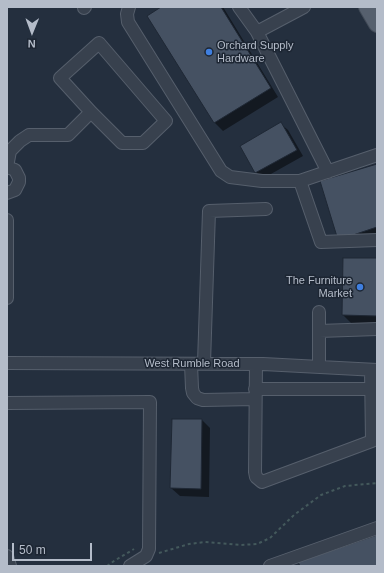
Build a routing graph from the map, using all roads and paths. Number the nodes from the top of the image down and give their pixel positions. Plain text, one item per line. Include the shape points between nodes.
1 (129, 7) edge
2 (238, 7) edge
3 (304, 7) edge
4 (367, 7) edge
5 (377, 24) edge
6 (257, 32) junction
7 (91, 112) junction
8 (377, 155) edge
9 (7, 167) edge
10 (328, 172) junction
11 (300, 181) junction
12 (7, 193) edge
13 (266, 209) dead end
14 (7, 220) edge
15 (377, 240) edge
16 (7, 298) edge
17 (319, 312) dead end
18 (377, 328) edge
19 (319, 331) junction
20 (7, 363) edge
21 (204, 363) junction
22 (191, 364) junction
23 (256, 364) junction
24 (320, 367) junction
25 (374, 370) edge
26 (372, 389) junction
27 (255, 394) junction
28 (7, 403) edge
29 (377, 483) edge
30 (377, 528) edge
31 (148, 550) junction
32 (7, 556) edge
33 (10, 566) edge
34 (108, 566) edge
35 (130, 566) edge
36 (270, 566) edge

1 - 11 street via 128,22 221,171 230,177 245,180
2 - 6 street
3 - 6 street
4 - 5 main road
6 - 10 street
7 - 7 street via 60,78 98,43 166,121 143,143 122,143
7 - 9 street via 68,135 29,135 10,152
8 - 10 street
9 - 12 street via 15,170 19,182 15,190
10 - 11 street
11 - 15 street via 321,242
13 - 21 street via 209,211
14 - 16 street
17 - 19 street
18 - 19 street
19 - 24 street
20 - 22 street, West Rumble Road
21 - 22 street, West Rumble Road
21 - 23 street, West Rumble Road
22 - 27 street via 192,388 197,398 203,400
23 - 24 street, West Rumble Road
23 - 27 street
24 - 25 street, West Rumble Road
25 - 26 street
26 - 27 street
26 - 27 street via 372,441 262,482 256,477 255,472
28 - 31 street via 150,402
29 - 31 path via 345,486 321,495 294,515 270,538 257,544 205,542 188,544 156,554
30 - 36 street
31 - 34 path via 140,547
31 - 35 street via 146,556
32 - 33 street

